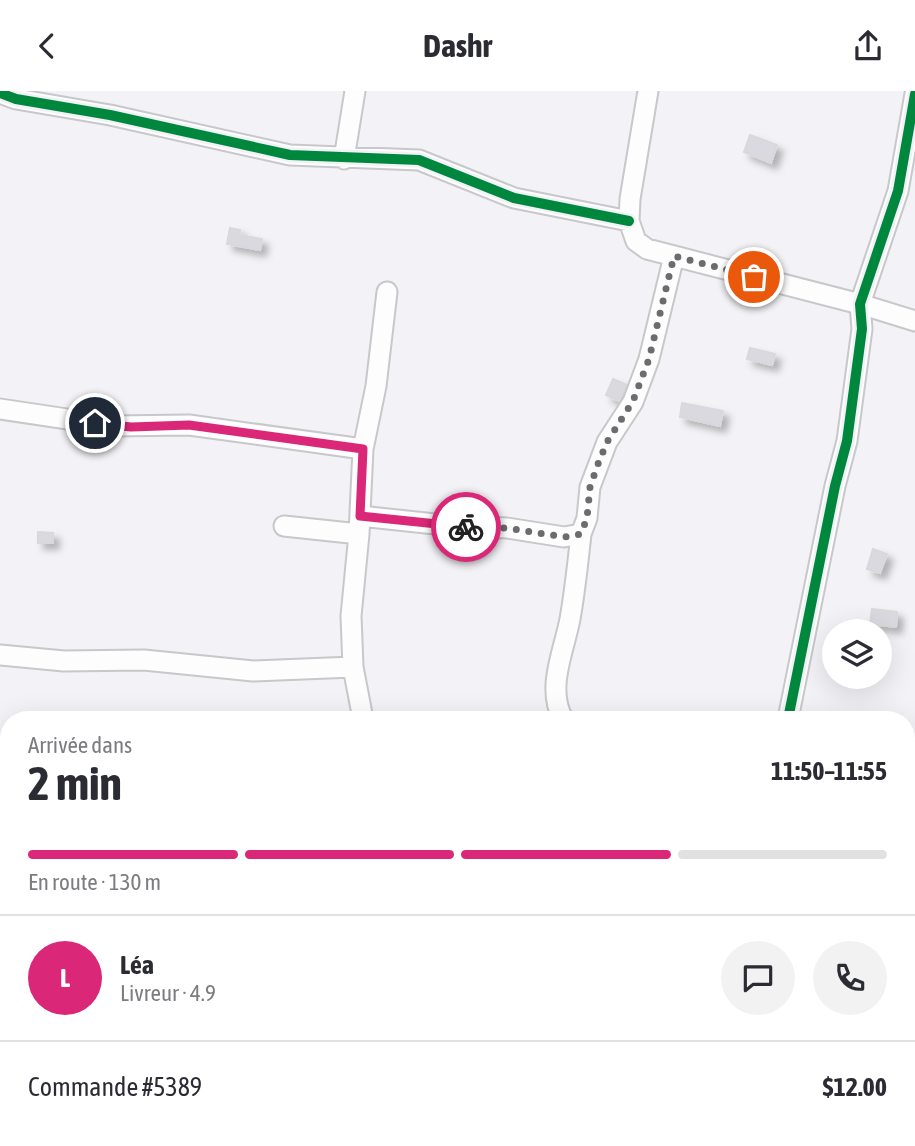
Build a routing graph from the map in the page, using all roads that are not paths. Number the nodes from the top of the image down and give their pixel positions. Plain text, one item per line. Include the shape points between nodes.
1 (355, 91) edge
2 (648, 91) edge
3 (0, 93) edge
4 (915, 94) edge
5 (34, 97) edge
6 (344, 159) junction
7 (629, 221) junction
8 (674, 256) junction
9 (387, 292) dead end
10 (860, 304) junction
11 (915, 321) edge
12 (0, 409) edge
13 (363, 449) junction
14 (359, 525) junction
15 (284, 526) dead end
16 (581, 534) junction
17 (0, 655) edge
18 (353, 667) junction
19 (361, 711) edge
20 (559, 711) edge
21 (790, 711) edge

1 - 6 street
2 - 7 street
3 - 5 street via 16,99
4 - 10 street via 898,191
5 - 6 street via 290,155
6 - 7 street via 419,160 514,198
7 - 8 street via 636,241
8 - 10 street
8 - 16 street via 649,359 633,401 598,464
9 - 13 street
10 - 11 street
10 - 21 street via 862,329 847,441
12 - 13 street via 114,426 189,425
13 - 14 street
14 - 15 street
14 - 16 street via 507,528 564,537
14 - 18 street via 351,617
16 - 20 street via 570,621 555,685
17 - 18 street via 64,661 144,660 253,671
18 - 19 street

